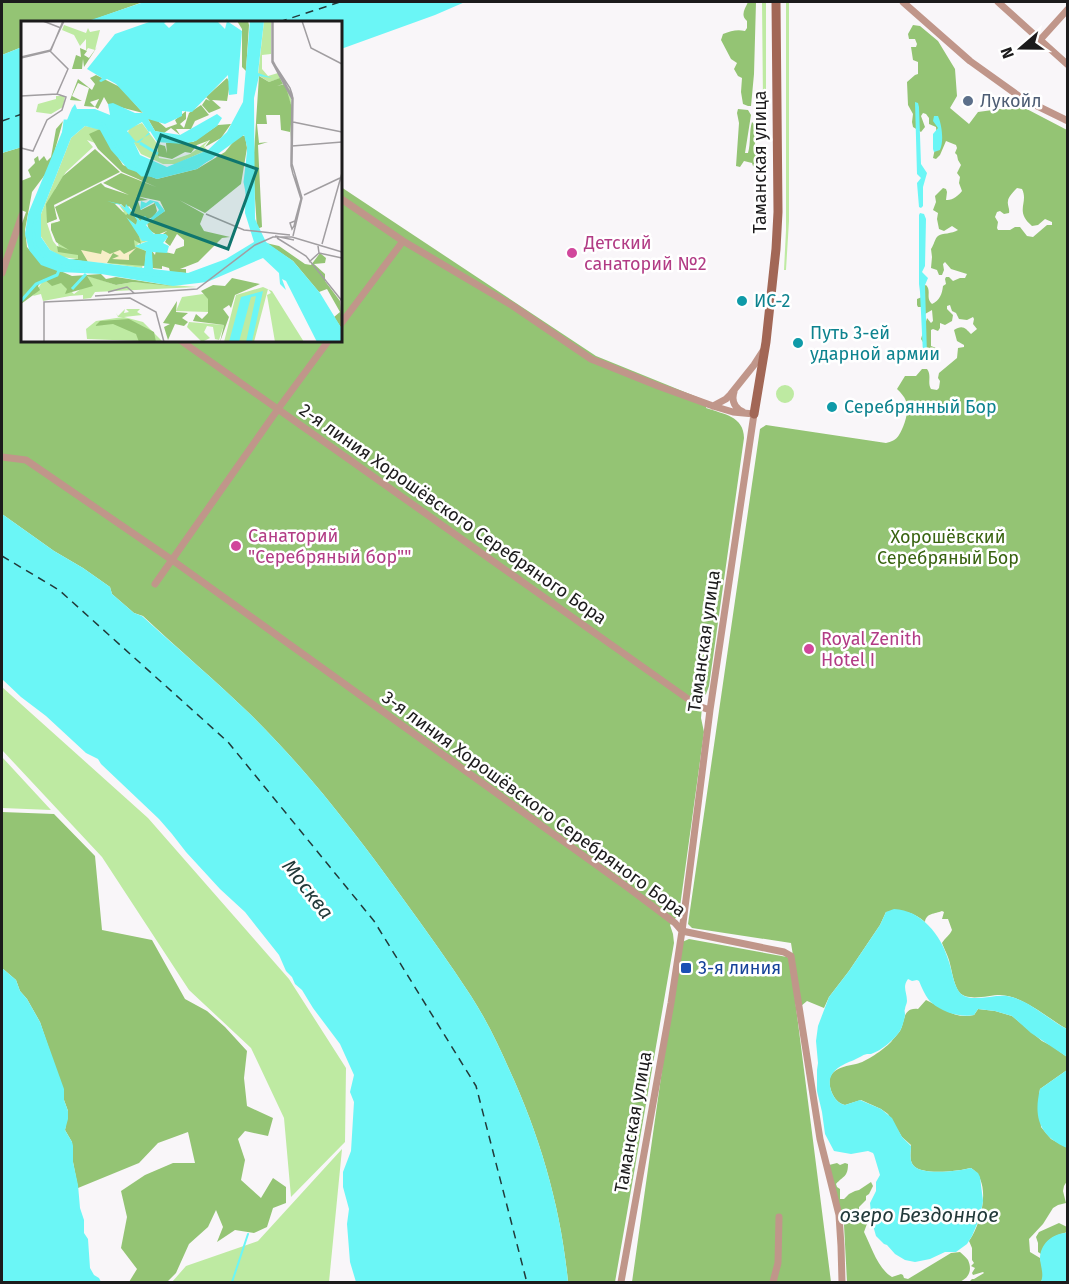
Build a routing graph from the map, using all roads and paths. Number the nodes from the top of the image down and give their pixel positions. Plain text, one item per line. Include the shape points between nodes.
1 (776, 2) edge
2 (903, 2) edge
3 (998, 2) edge
4 (1068, 9) edge
5 (1040, 40) junction
6 (1068, 65) edge
7 (1068, 121) edge
8 (342, 199) edge
9 (21, 229) edge
10 (403, 241) junction
11 (2, 273) edge
12 (342, 322) edge
13 (183, 342) edge
14 (328, 342) edge
15 (758, 368) junction
16 (734, 390) junction
17 (713, 406) junction
18 (278, 409) junction
19 (749, 414) junction
20 (2, 457) edge
21 (172, 560) junction
22 (155, 584) dead end
23 (710, 710) junction
24 (682, 931) junction
25 (779, 1217) dead end
26 (621, 1282) edge
27 (773, 1282) edge
28 (842, 1282) edge

1 - 15 street, Таманская улица via 778,212 766,342
2 - 7 street via 970,61 1023,99
3 - 5 street
4 - 5 street
5 - 6 street
8 - 10 street
9 - 11 street
10 - 12 street
10 - 17 street via 513,306 591,359
13 - 18 street, 2-я линия Хорошёвского Серебряного Бора
14 - 18 street
15 - 16 street
15 - 19 street, Таманская улица
16 - 17 street
16 - 19 street via 733,402
17 - 19 street
18 - 21 street
18 - 23 street, 2-я линия Хорошёвского Серебряного Бора via 698,706
19 - 23 street, Таманская улица
20 - 21 street, 3-я линия Хорошёвского Серебряного Бора via 26,460
21 - 22 street
21 - 24 street, 3-я линия Хорошёвского Серебряного Бора via 627,887
23 - 24 street, Таманская улица
24 - 26 street, Таманская улица
24 - 28 street, 3-я линия Хорошёвского Серебряного Бора via 791,956 820,1139 839,1215
25 - 27 street via 778,1263

